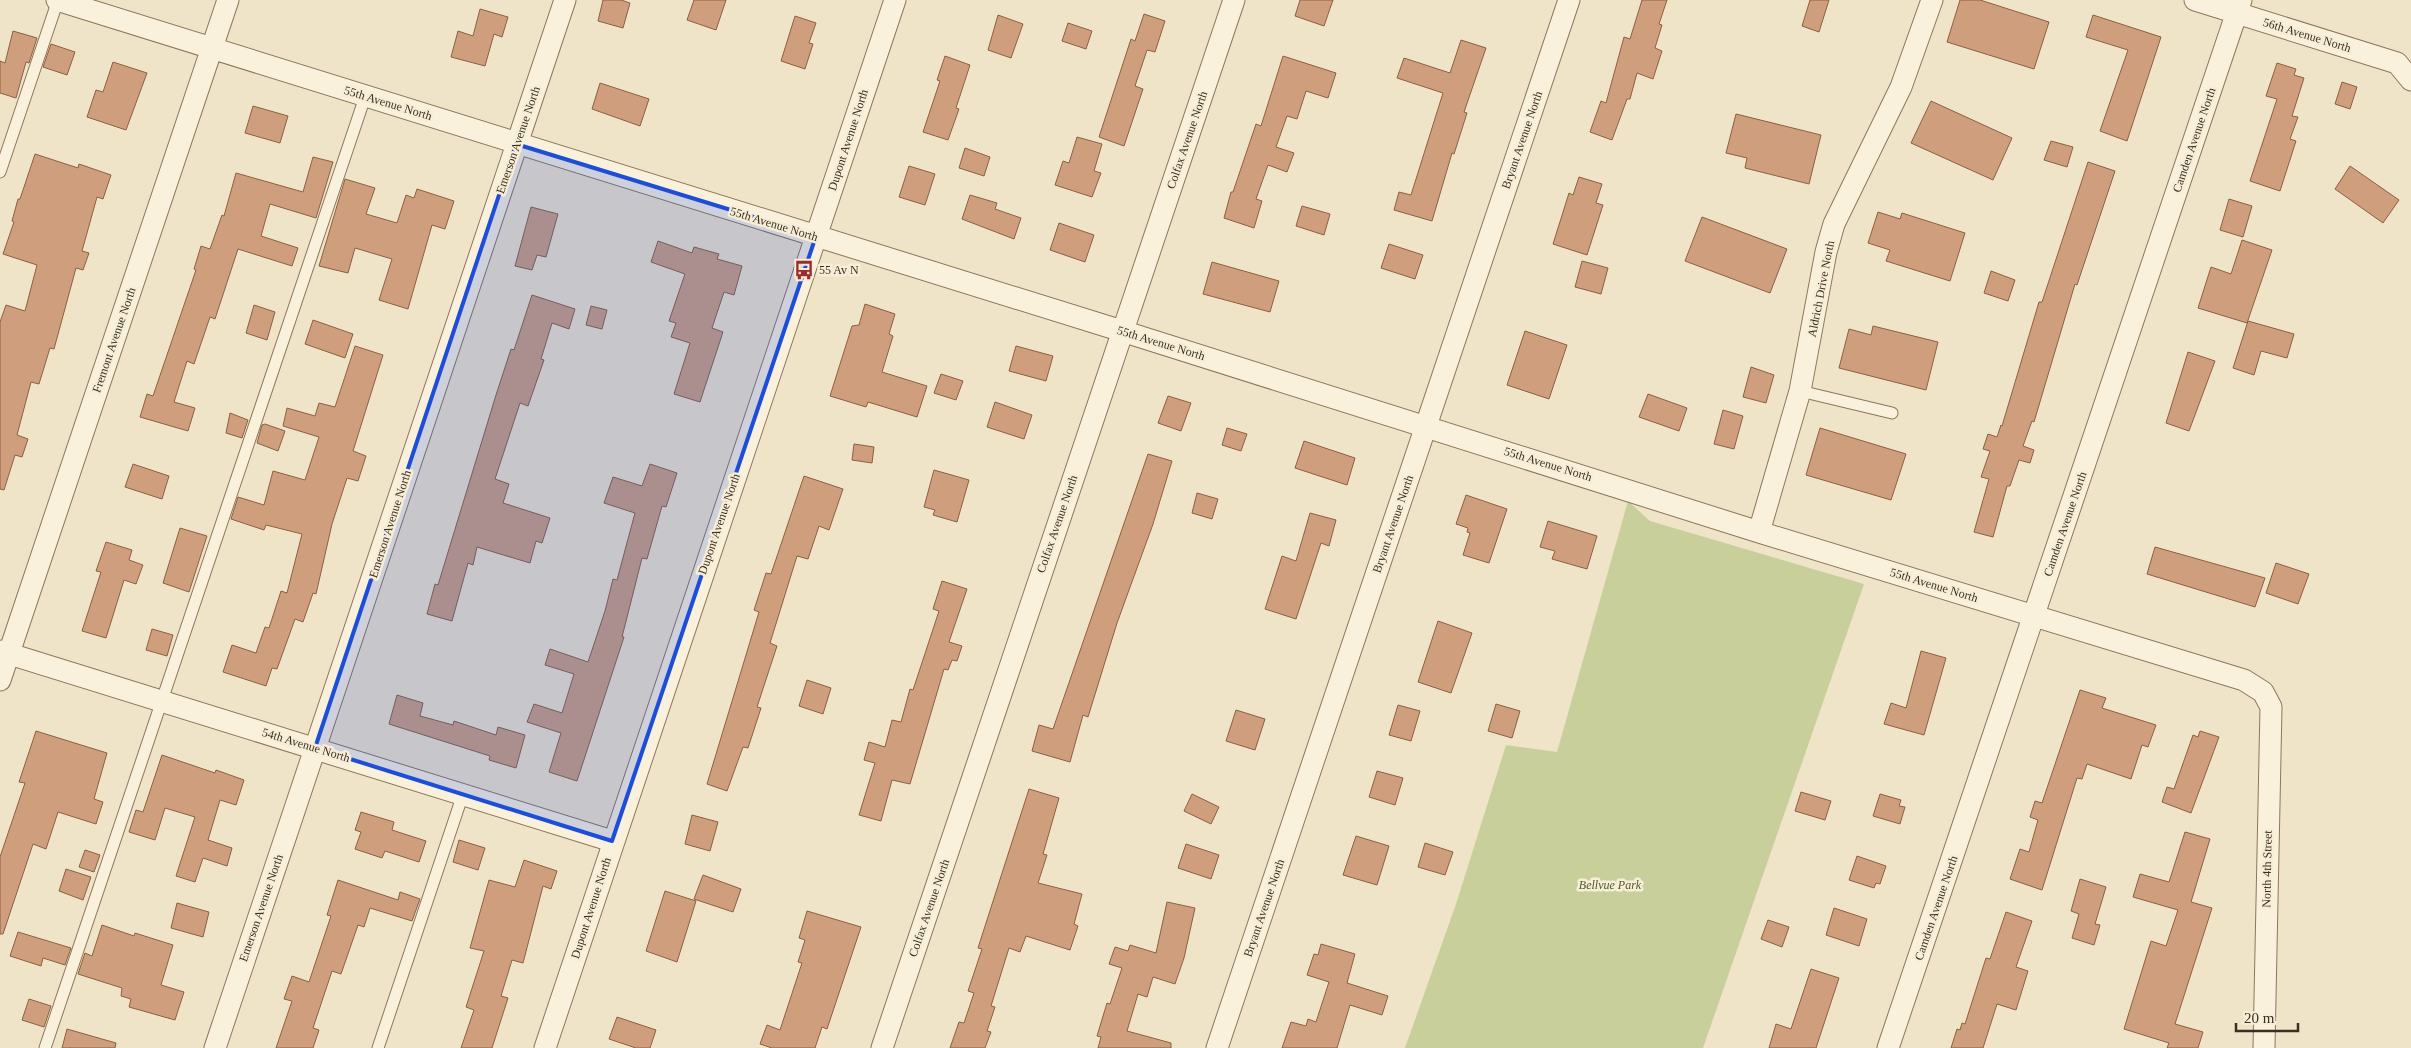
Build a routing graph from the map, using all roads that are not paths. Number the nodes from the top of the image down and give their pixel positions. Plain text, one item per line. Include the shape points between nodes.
1 (57, 0) edge
2 (228, 0) edge
3 (565, 0) edge
4 (895, 0) edge
5 (1234, 0) edge
6 (1569, 0) edge
7 (1932, 0) edge
8 (2195, 0) edge
9 (2239, 6) edge
10 (213, 48) junction
11 (2411, 80) edge
12 (365, 96) junction
13 (516, 144) junction
14 (0, 172) edge
15 (816, 236) junction
16 (1122, 331) junction
17 (1800, 390) junction
18 (1892, 413) dead end
19 (1426, 426) junction
20 (1759, 532) junction
21 (2035, 615) junction
22 (4, 652) edge
23 (0, 680) edge
24 (2263, 692) joint
25 (161, 700) junction
26 (315, 748) junction
27 (463, 794) junction
28 (612, 841) junction
29 (45, 1048) edge
30 (215, 1048) edge
31 (378, 1048) edge
32 (545, 1048) edge
33 (882, 1048) edge
34 (1217, 1048) edge
35 (1888, 1048) edge
36 (2264, 1048) edge

1 - 10 street, 55th Avenue North
1 - 14 lane
2 - 10 street, Fremont Avenue North
3 - 13 street, Emerson Avenue North
4 - 15 street, Dupont Avenue North
5 - 16 street, Colfax Avenue North
6 - 19 street, Bryant Avenue North
7 - 17 street, Aldrich Drive North via 1895,100 1834,224
8 - 9 street, 56th Avenue North
9 - 11 street, 56th Avenue North via 2397,63
9 - 21 street, Camden Avenue North
10 - 12 street, 55th Avenue North
10 - 22 street, Fremont Avenue North
12 - 13 street, 55th Avenue North
12 - 25 lane
13 - 15 street, 55th Avenue North
13 - 26 street, Emerson Avenue North
15 - 16 street, 55th Avenue North
15 - 28 street, Dupont Avenue North
16 - 19 street, 55th Avenue North
16 - 33 street, Colfax Avenue North
17 - 18 lane
17 - 20 street, Aldrich Drive North
19 - 20 street, 55th Avenue North
19 - 34 street, Bryant Avenue North
20 - 21 street, 55th Avenue North
21 - 24 street, 55th Avenue North via 2244,680
21 - 35 street, Camden Avenue North
22 - 23 street, Fremont Avenue North
22 - 25 street, 54th Avenue North
24 - 36 street, North 4th Street via 2271,707
25 - 26 street, 54th Avenue North
25 - 29 lane
26 - 27 street, 54th Avenue North
26 - 30 street, Emerson Avenue North
27 - 28 street, 54th Avenue North
27 - 31 lane
28 - 32 street, Dupont Avenue North

